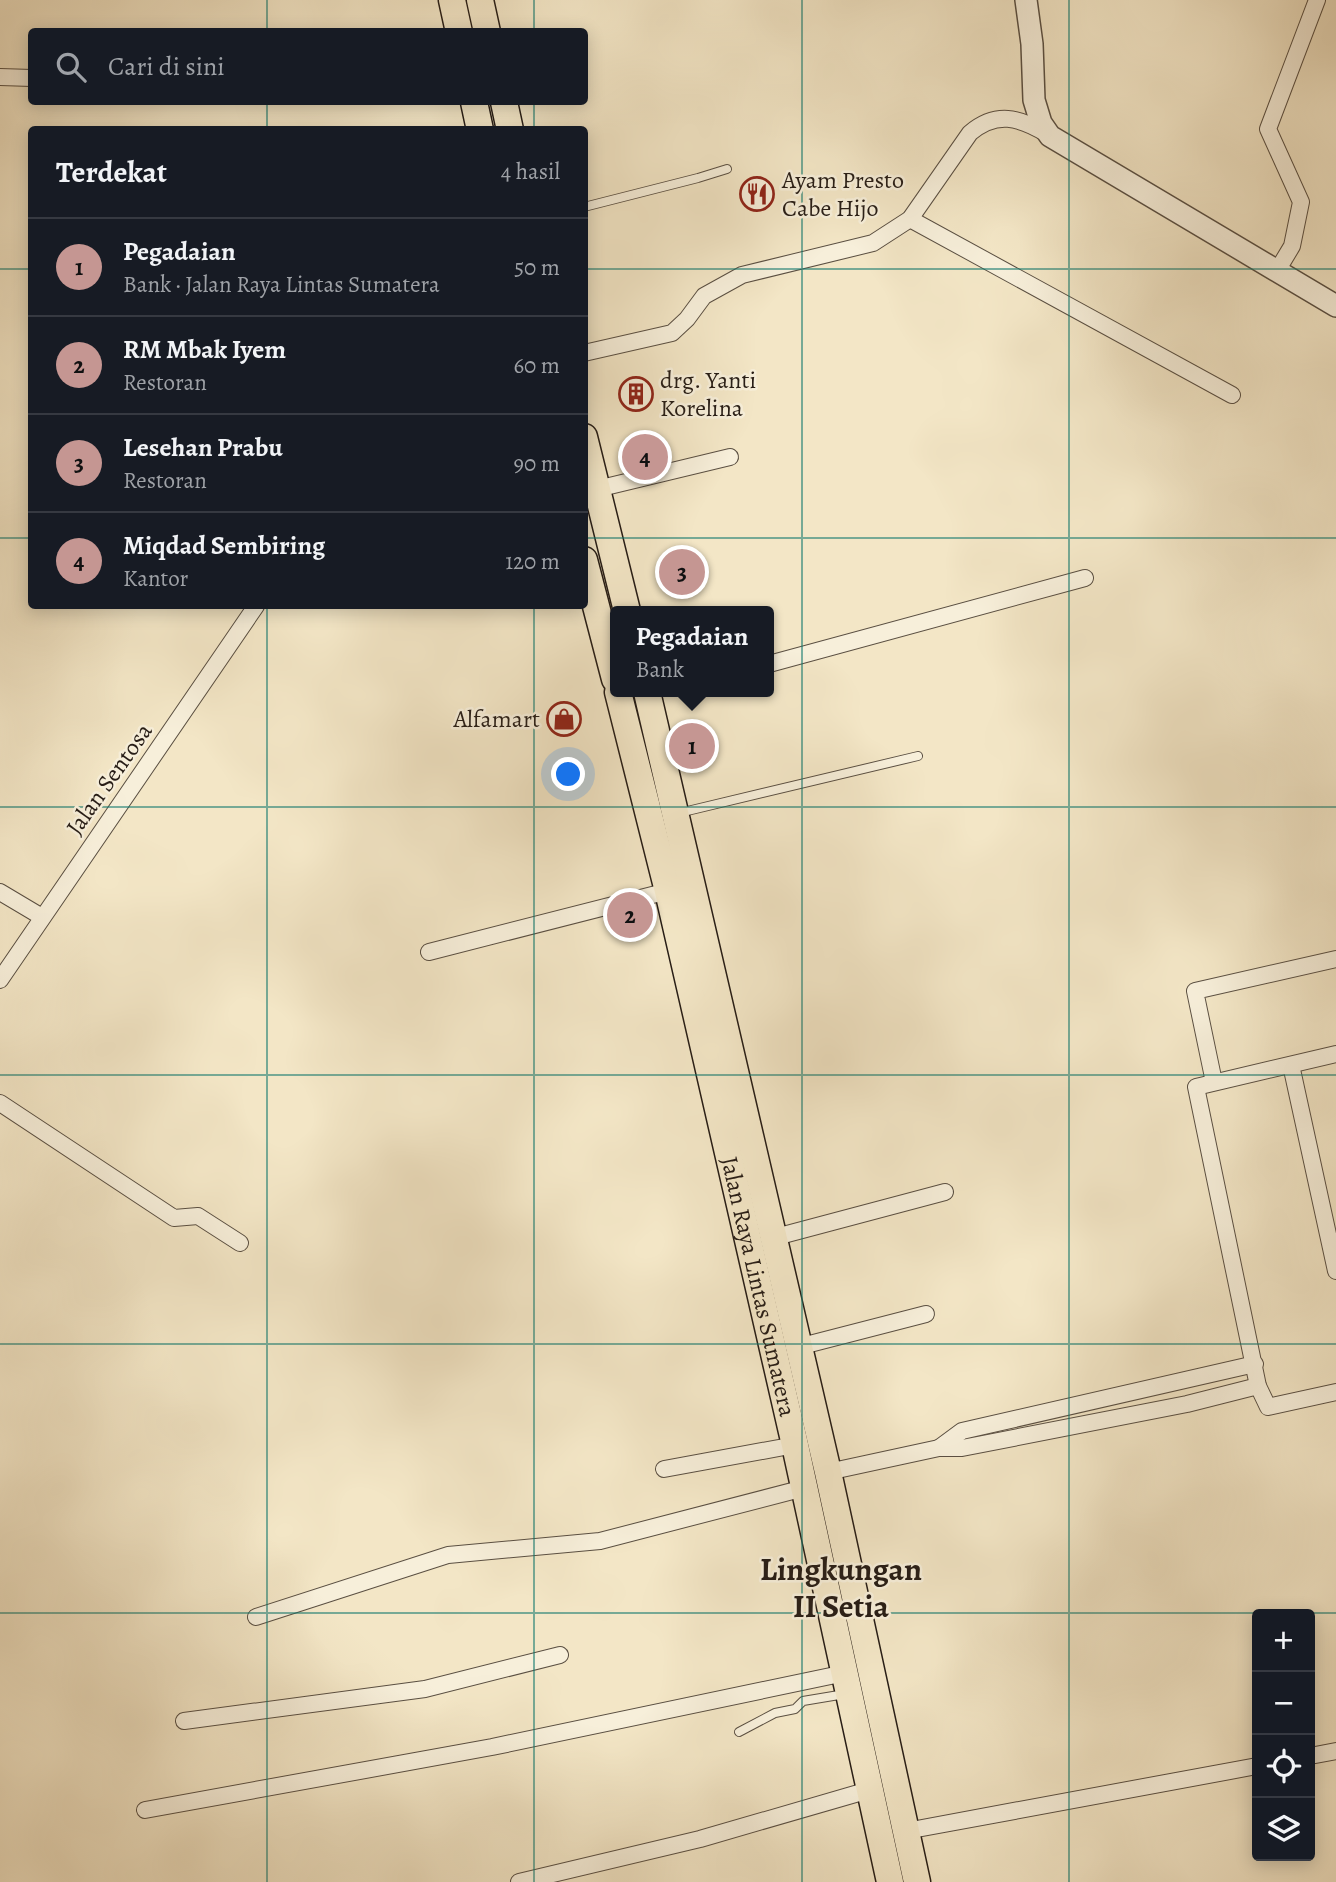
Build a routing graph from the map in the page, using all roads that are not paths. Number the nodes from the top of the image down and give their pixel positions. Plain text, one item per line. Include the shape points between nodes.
1 (452, 0) edge
2 (480, 0) edge
3 (1026, 0) edge
4 (1317, 0) edge
5 (458, 28) edge
6 (486, 28) edge
7 (0, 77) edge
8 (28, 78) edge
9 (475, 105) edge
10 (504, 105) edge
11 (479, 126) edge
12 (509, 126) edge
13 (1050, 136) junction
14 (727, 169) dead end
15 (588, 206) edge
16 (910, 219) junction
17 (1277, 271) junction
18 (1336, 306) edge
19 (588, 352) edge
20 (1232, 395) dead end
21 (588, 453) edge
22 (730, 457) dead end
23 (597, 489) junction
24 (588, 575) edge
25 (1084, 578) dead end
26 (626, 606) edge
27 (254, 609) edge
28 (610, 660) edge
29 (774, 663) edge
30 (619, 697) edge
31 (654, 697) edge
32 (918, 756) dead end
33 (676, 814) junction
34 (668, 891) junction
35 (0, 892) edge
36 (42, 917) junction
37 (429, 952) dead end
38 (1336, 959) edge
39 (3, 968) edge
40 (1336, 1054) edge
41 (1291, 1065) junction
42 (1214, 1082) junction
43 (0, 1103) edge
44 (945, 1192) dead end
45 (772, 1238) junction
46 (240, 1243) dead end
47 (1336, 1271) edge
48 (926, 1314) dead end
49 (797, 1347) junction
50 (1255, 1364) junction
51 (1258, 1385) junction
52 (1336, 1392) edge
53 (1115, 1398) junction
54 (1120, 1417) junction
55 (795, 1445) junction
56 (939, 1448) junction
57 (664, 1469) dead end
58 (828, 1472) junction
59 (804, 1488) junction
60 (256, 1618) dead end
61 (559, 1655) dead end
62 (847, 1684) junction
63 (184, 1721) dead end
64 (739, 1732) dead end
65 (1336, 1751) edge
66 (1315, 1755) edge
67 (1252, 1767) edge
68 (869, 1790) junction
69 (145, 1810) dead end
70 (906, 1831) junction
71 (519, 1882) edge
72 (890, 1882) edge
73 (917, 1882) edge

1 - 5 highway
2 - 6 highway
3 - 13 street via 1034,100
4 - 17 street via 1268,129 1301,202 1292,246
7 - 8 street
9 - 11 highway
10 - 12 highway
13 - 16 street via 1017,120 982,123 970,133
13 - 17 street
14 - 15 lane
16 - 19 street via 873,243 742,275 704,296 672,333
16 - 20 street
17 - 18 street
21 - 23 highway
22 - 23 street
23 - 26 highway
24 - 28 highway
25 - 29 street
27 - 36 street, Jalan Sentosa
30 - 34 highway, Jalan Raya Lintas Sumatera
31 - 33 highway, Jalan Raya Lintas Sumatera
32 - 33 lane
33 - 45 highway, Jalan Raya Lintas Sumatera
34 - 37 street
34 - 55 highway, Jalan Raya Lintas Sumatera
35 - 36 street
36 - 39 street, Jalan Sentosa
38 - 42 street via 1195,991
40 - 41 street
41 - 42 street
41 - 47 street
42 - 50 street via 1196,1087
43 - 46 street via 174,1218 198,1216
44 - 45 street
45 - 49 highway, Jalan Raya Lintas Sumatera
48 - 49 street
49 - 58 highway, Jalan Raya Lintas Sumatera
50 - 51 street
50 - 53 street
51 - 52 street via 1268,1407
51 - 54 street
53 - 54 street
53 - 56 street via 962,1432
54 - 56 street via 962,1448
55 - 57 street
55 - 59 highway, Jalan Raya Lintas Sumatera
56 - 58 street
58 - 70 highway, Jalan Raya Lintas Sumatera
59 - 60 street via 600,1541 448,1555
59 - 62 highway, Jalan Raya Lintas Sumatera
61 - 63 street via 425,1689
62 - 64 lane
62 - 68 highway, Jalan Raya Lintas Sumatera
62 - 69 street
65 - 66 street
67 - 70 street
68 - 71 street via 700,1839
68 - 72 highway, Jalan Raya Lintas Sumatera
70 - 73 highway, Jalan Raya Lintas Sumatera

